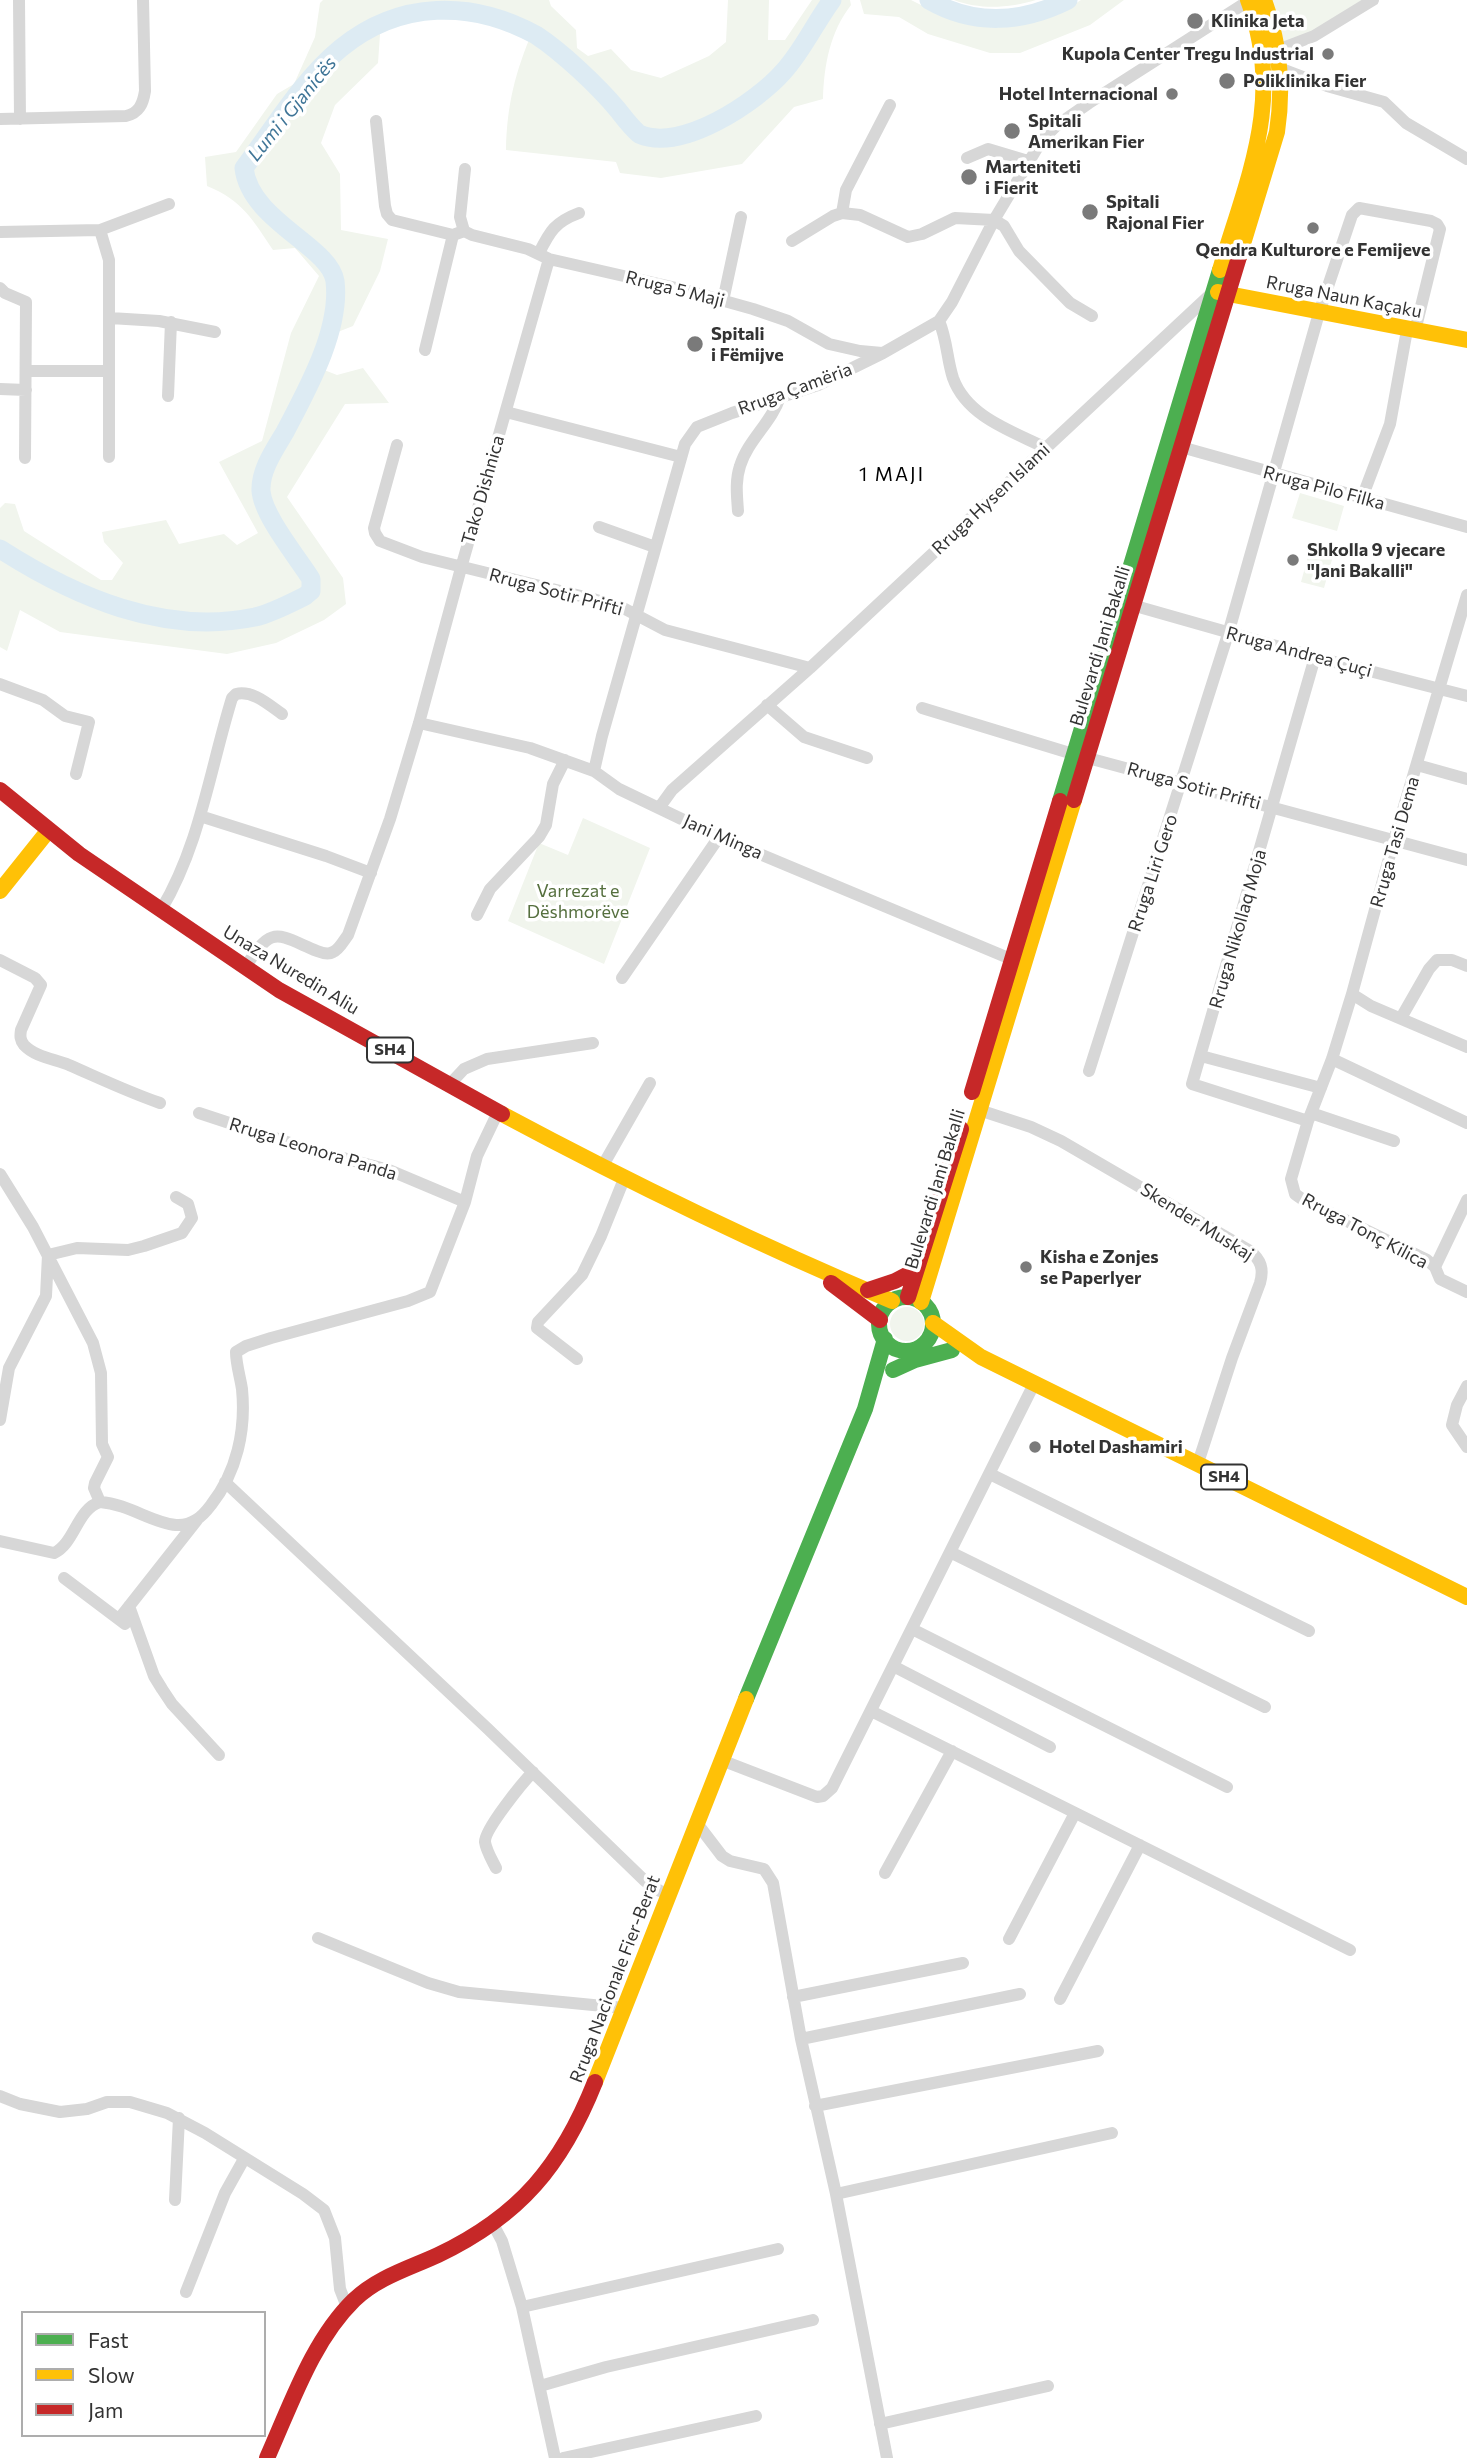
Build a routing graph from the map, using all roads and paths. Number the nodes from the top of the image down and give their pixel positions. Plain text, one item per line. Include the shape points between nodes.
1 (19, 0) edge
2 (143, 0) edge
3 (1253, 0) edge
4 (1373, 0) edge
5 (1280, 49) junction
6 (1282, 69) junction
7 (890, 105) dead end
8 (0, 119) edge
9 (20, 119) junction
10 (376, 121) dead end
11 (967, 158) dead end
12 (1467, 159) edge
13 (1028, 161) junction
14 (466, 169) dead end
15 (169, 204) dead end
16 (579, 213) dead end
17 (842, 213) junction
18 (741, 217) dead end
19 (994, 220) junction
20 (100, 230) junction
21 (0, 232) edge
22 (459, 233) junction
23 (792, 241) dead end
24 (544, 256) junction
25 (0, 288) edge
26 (1221, 293) junction
27 (723, 301) junction
28 (1319, 313) junction
29 (1092, 316) dead end
30 (110, 317) junction
31 (939, 321) junction
32 (171, 322) junction
33 (1411, 330) junction
34 (215, 331) dead end
35 (1467, 340) edge
36 (425, 350) dead end
37 (883, 354) junction
38 (26, 371) junction
39 (110, 371) junction
40 (0, 389) edge
41 (26, 390) junction
42 (168, 396) dead end
43 (780, 397) junction
44 (506, 412) junction
45 (397, 445) dead end
46 (1181, 447) junction
47 (1046, 448) junction
48 (109, 457) dead end
49 (681, 457) junction
50 (25, 458) dead end
51 (1274, 474) junction
52 (1362, 498) junction
53 (738, 511) dead end
54 (600, 527) dead end
55 (1467, 527) edge
56 (655, 547) junction
57 (461, 568) junction
58 (1466, 604) edge
59 (1132, 606) junction
60 (636, 615) junction
61 (1228, 634) junction
62 (1315, 657) junction
63 (810, 668) junction
64 (0, 684) edge
65 (1440, 689) junction
66 (1467, 696) edge
67 (767, 705) junction
68 (922, 708) dead end
69 (282, 714) dead end
70 (419, 723) junction
71 (1080, 755) junction
72 (867, 758) dead end
73 (565, 761) junction
74 (1417, 765) junction
75 (594, 771) junction
76 (76, 774) dead end
77 (1467, 779) edge
78 (1182, 783) junction
79 (0, 790) edge
80 (1273, 807) junction
81 (659, 808) junction
82 (200, 816) junction
83 (48, 831) junction
84 (719, 837) junction
85 (1394, 840) junction
86 (1467, 860) edge
87 (371, 873) junction
88 (0, 891) edge
89 (161, 910) junction
90 (477, 915) dead end
91 (0, 960) edge
92 (1018, 962) junction
93 (1467, 966) edge
94 (245, 968) junction
95 (622, 978) dead end
96 (1352, 994) junction
97 (1401, 1018) junction
98 (593, 1043) dead end
99 (1467, 1047) edge
100 (1201, 1056) junction
101 (1332, 1059) junction
102 (1089, 1071) dead end
103 (650, 1083) dead end
104 (450, 1084) junction
105 (1321, 1088) junction
106 (160, 1103) dead end
107 (979, 1110) junction
108 (498, 1112) junction
109 (199, 1114) dead end
110 (1309, 1117) junction
111 (1467, 1123) edge
112 (1394, 1141) dead end
113 (602, 1167) junction
114 (0, 1174) edge
115 (624, 1179) junction
116 (176, 1197) dead end
117 (1467, 1200) edge
118 (465, 1202) junction
119 (48, 1255) junction
120 (807, 1265) junction
121 (1435, 1267) junction
122 (916, 1270) junction
123 (868, 1290) junction
124 (1467, 1292) edge
125 (907, 1300) junction
126 (880, 1320) junction
127 (933, 1323) junction
128 (884, 1339) junction
129 (918, 1348) junction
130 (952, 1350) junction
131 (981, 1357) junction
132 (577, 1359) dead end
133 (893, 1370) junction
134 (1035, 1382) junction
135 (1467, 1386) edge
136 (865, 1409) junction
137 (0, 1420) edge
138 (1467, 1447) edge
139 (1198, 1464) junction
140 (989, 1474) junction
141 (225, 1482) junction
142 (100, 1502) junction
143 (197, 1520) junction
144 (0, 1541) edge
145 (950, 1552) junction
146 (64, 1578) dead end
147 (1467, 1597) edge
148 (130, 1606) junction
149 (119, 1619) junction
150 (912, 1629) junction
151 (1309, 1631) dead end
152 (141, 1636) junction
153 (893, 1667) junction
154 (1265, 1707) dead end
155 (871, 1711) junction
156 (1050, 1747) dead end
157 (951, 1751) junction
158 (219, 1755) dead end
159 (721, 1760) junction
160 (533, 1772) junction
161 (1227, 1787) dead end
162 (1075, 1813) junction
163 (696, 1822) junction
164 (1140, 1845) junction
165 (496, 1868) dead end
166 (885, 1872) dead end
167 (669, 1894) junction
168 (318, 1938) dead end
169 (1009, 1938) dead end
170 (1350, 1950) dead end
171 (963, 1963) dead end
172 (1020, 1994) dead end
173 (793, 1997) junction
174 (1060, 1999) dead end
175 (624, 2008) junction
176 (801, 2039) junction
177 (1098, 2051) dead end
178 (0, 2096) edge
179 (815, 2106) junction
180 (179, 2118) junction
181 (1112, 2133) dead end
182 (244, 2159) junction
183 (836, 2194) junction
184 (175, 2200) dead end
185 (493, 2224) junction
186 (778, 2249) dead end
187 (186, 2292) dead end
188 (347, 2307) junction
189 (522, 2307) junction
190 (813, 2320) dead end
191 (540, 2386) junction
192 (1048, 2386) dead end
193 (756, 2416) dead end
194 (880, 2424) junction
195 (267, 2458) edge
196 (555, 2458) edge
197 (563, 2458) edge
198 (887, 2458) edge

1 - 9 street
2 - 9 street via 145,91 137,111 126,116
3 - 5 main road, Bulevardi Jani Bakalli
3 - 13 street, Rruga Çamëria via 1070,116 1042,140
3 - 26 main road, Bulevardi Jani Bakalli via 1266,103
4 - 5 street via 1314,36
5 - 6 main road, Bulevardi Jani Bakalli
6 - 12 street via 1384,102 1406,123
6 - 26 main road, Bulevardi Jani Bakalli via 1277,132
7 - 17 street via 846,190
8 - 9 street
10 - 22 street, Rruga 5 Maji via 389,218
11 - 13 street via 988,149
13 - 19 street, Rruga Çamëria
14 - 22 street
15 - 20 street
16 - 24 street, Tako Dishnica via 549,232
17 - 19 street via 860,215 908,237 955,218
17 - 23 street
18 - 27 street
19 - 29 street via 1070,303
19 - 31 street, Rruga Çamëria
20 - 21 street
20 - 30 street via 109,260
22 - 24 street, Rruga 5 Maji
22 - 36 street
24 - 27 street, Rruga 5 Maji
24 - 44 street, Tako Dishnica
25 - 38 street via 26,302
26 - 28 main road, Rruga Naun Kaçaku
26 - 46 main road, Bulevardi Jani Bakalli
26 - 47 street, Rruga Hysen Islami
26 - 71 main road, Bulevardi Jani Bakalli
27 - 37 street, Rruga 5 Maji via 788,321 829,344
28 - 33 main road, Rruga Naun Kaçaku
28 - 33 street via 1352,215 1365,207 1432,221 1440,229
28 - 51 street
30 - 32 street
30 - 39 street
31 - 37 street, Rruga Çamëria
31 - 47 street via 952,375 966,401 990,420
32 - 34 street
32 - 42 street
33 - 35 main road, Rruga Naun Kaçaku
33 - 52 street via 1390,424
37 - 43 street, Rruga Çamëria via 818,385
38 - 39 street
38 - 41 street
39 - 48 street
40 - 41 street
41 - 50 street
43 - 49 street, Rruga Çamëria via 697,428
43 - 53 street via 740,465
44 - 49 street
44 - 57 street, Tako Dishnica
45 - 57 street, Rruga Sotir Prifti via 374,533 396,548
46 - 51 street, Rruga Pilo Filka
46 - 59 main road, Bulevardi Jani Bakalli
47 - 63 street, Rruga Hysen Islami
49 - 56 street, Rruga Çamëria
51 - 52 street, Rruga Pilo Filka
51 - 61 street, Rruga Liri Gero
52 - 55 street, Rruga Pilo Filka
54 - 56 street
56 - 60 street, Rruga Çamëria
57 - 60 street, Rruga Sotir Prifti via 561,590
57 - 70 street, Tako Dishnica
58 - 65 street, Rruga Tasi Dema
59 - 61 street, Rruga Andrea Çuçi
59 - 71 main road, Bulevardi Jani Bakalli
60 - 63 street, Rruga Sotir Prifti via 704,642
60 - 75 street, Rruga Çamëria
61 - 62 street, Rruga Andrea Çuçi
61 - 78 street, Rruga Liri Gero
62 - 65 street, Rruga Andrea Çuçi
62 - 80 street, Rruga Nikollaq Moja
63 - 67 street, Rruga Hysen Islami
64 - 76 street via 43,700 65,716 89,722
65 - 66 street, Rruga Andrea Çuçi
65 - 74 street, Rruga Tasi Dema
67 - 72 street via 804,737
67 - 81 street, Rruga Hysen Islami via 672,790
68 - 71 street, Rruga Sotir Prifti
69 - 82 street via 248,694 232,698
70 - 73 street, Jani Minga via 530,748
70 - 87 street, Tako Dishnica
71 - 78 street, Rruga Sotir Prifti
71 - 92 main road, Bulevardi Jani Bakalli
73 - 75 street, Jani Minga
73 - 90 street via 553,784 539,837 490,889
74 - 77 street
74 - 85 street, Rruga Tasi Dema
75 - 81 street, Jani Minga
78 - 80 street, Rruga Sotir Prifti
78 - 102 street, Rruga Liri Gero
79 - 83 main road, Unaza Nuredin Aliu / SH4
80 - 85 street, Rruga Sotir Prifti
80 - 100 street, Rruga Nikollaq Moja
81 - 84 street, Jani Minga
82 - 87 street
82 - 89 street via 181,872
83 - 88 main road
83 - 89 main road, Unaza Nuredin Aliu / SH4
84 - 92 street, Jani Minga
84 - 95 street
85 - 86 street, Rruga Sotir Prifti
85 - 96 street, Rruga Tasi Dema
87 - 94 street, Tako Dishnica via 348,935 336,951 323,953 275,936 262,944
89 - 94 main road, Unaza Nuredin Aliu / SH4
91 - 106 street via 41,985 21,1030 24,1045
92 - 107 main road, Bulevardi Jani Bakalli
92 - 122 main road, Bulevardi Jani Bakalli
93 - 97 street via 1437,960
94 - 104 main road, Unaza Nuredin Aliu / SH4
96 - 97 street
96 - 101 street, Rruga Tasi Dema
97 - 99 street
98 - 104 street via 486,1059 464,1069
100 - 105 street
100 - 110 street, Rruga Nikollaq Moja via 1192,1084
101 - 105 street, Rruga Tasi Dema
101 - 111 street
103 - 113 street
104 - 108 main road, Unaza Nuredin Aliu / SH4
105 - 110 street, Rruga Tasi Dema
107 - 125 main road, Bulevardi Jani Bakalli
107 - 139 street, Skender Muskaj via 1061,1141 1250,1251 1260,1263 1260,1283
108 - 113 main road, Unaza Nuredin Aliu / SH4
108 - 118 street via 477,1156
109 - 118 street, Rruga Leonora Panda via 389,1170
110 - 112 street
110 - 121 street, Rruga Tonç Kilica via 1291,1179 1295,1194
113 - 115 main road, Unaza Nuredin Aliu / SH4
114 - 119 street
115 - 120 main road, Unaza Nuredin Aliu / SH4
115 - 132 street via 587,1266 538,1322 537,1328
116 - 119 street via 188,1204 191,1218 182,1233 128,1250 77,1248
117 - 121 street
118 - 141 street via 430,1292 236,1352 242,1392 241,1439
119 - 137 street via 46,1296 9,1368
119 - 142 street via 99,1359 102,1444 108,1457 94,1488
120 - 123 main road, Unaza Nuredin Aliu / SH4
120 - 126 main road, Unaza Nuredin Aliu / SH4
121 - 124 street, Rruga Tonç Kilica via 1440,1279
122 - 123 main road
122 - 125 main road, Bulevardi Jani Bakalli
123 - 125 main road, Unaza Nuredin Aliu / SH4
125 - 126 main road via 886,1307
125 - 127 main road, SH4 via 929,1309
126 - 128 main road
127 - 129 main road via 931,1336
127 - 131 main road, SH4
128 - 129 main road, SH4 via 897,1349
128 - 136 main road, Rruga Nacionale Fier-Berat
129 - 130 main road, SH4
129 - 133 main road, Rruga Nacionale Fier-Berat
130 - 131 main road, SH4
130 - 133 main road
131 - 134 main road, SH4
133 - 136 main road, Rruga Nacionale Fier-Berat
134 - 139 main road, SH4
134 - 140 street
135 - 138 street via 1452,1425
136 - 159 main road, Rruga Nacionale Fier-Berat
139 - 147 main road, SH4
140 - 145 street
140 - 151 street
141 - 143 street
141 - 160 street
142 - 143 street via 126,1506 174,1525
142 - 144 street via 88,1509 54,1553
143 - 148 street
145 - 150 street
145 - 154 street
146 - 149 street
148 - 149 street
148 - 152 street
149 - 152 street
150 - 153 street
150 - 161 street
152 - 158 street via 162,1689
153 - 155 street
153 - 156 street
155 - 157 street
155 - 159 street via 838,1777 823,1796 811,1796
157 - 162 street
157 - 166 street
159 - 163 main road, Rruga Nacionale Fier-Berat
160 - 165 street via 486,1835
160 - 167 street via 645,1881
162 - 164 street
162 - 169 street
163 - 167 main road, Rruga Nacionale Fier-Berat
163 - 173 street via 722,1856 764,1869 774,1883
164 - 170 street
164 - 174 street
167 - 175 main road, Rruga Nacionale Fier-Berat
168 - 175 street via 459,1992
171 - 173 street
172 - 176 street
173 - 176 street
175 - 185 main road, Rruga Nacionale Fier-Berat via 561,2156 537,2186
176 - 179 street
177 - 179 street
178 - 180 street via 60,2112 118,2100 148,2105
179 - 183 street
180 - 182 street
180 - 184 street
181 - 183 street
182 - 187 street via 225,2193
182 - 188 street via 324,2210 335,2238 340,2289
183 - 194 street
185 - 188 main road, Rruga Nacionale Fier-Berat via 380,2281
185 - 189 street
186 - 189 street
188 - 195 main road, Rruga Nacionale Fier-Berat via 319,2351
189 - 191 street
190 - 191 street
191 - 196 street
192 - 194 street
193 - 197 street
194 - 198 street

